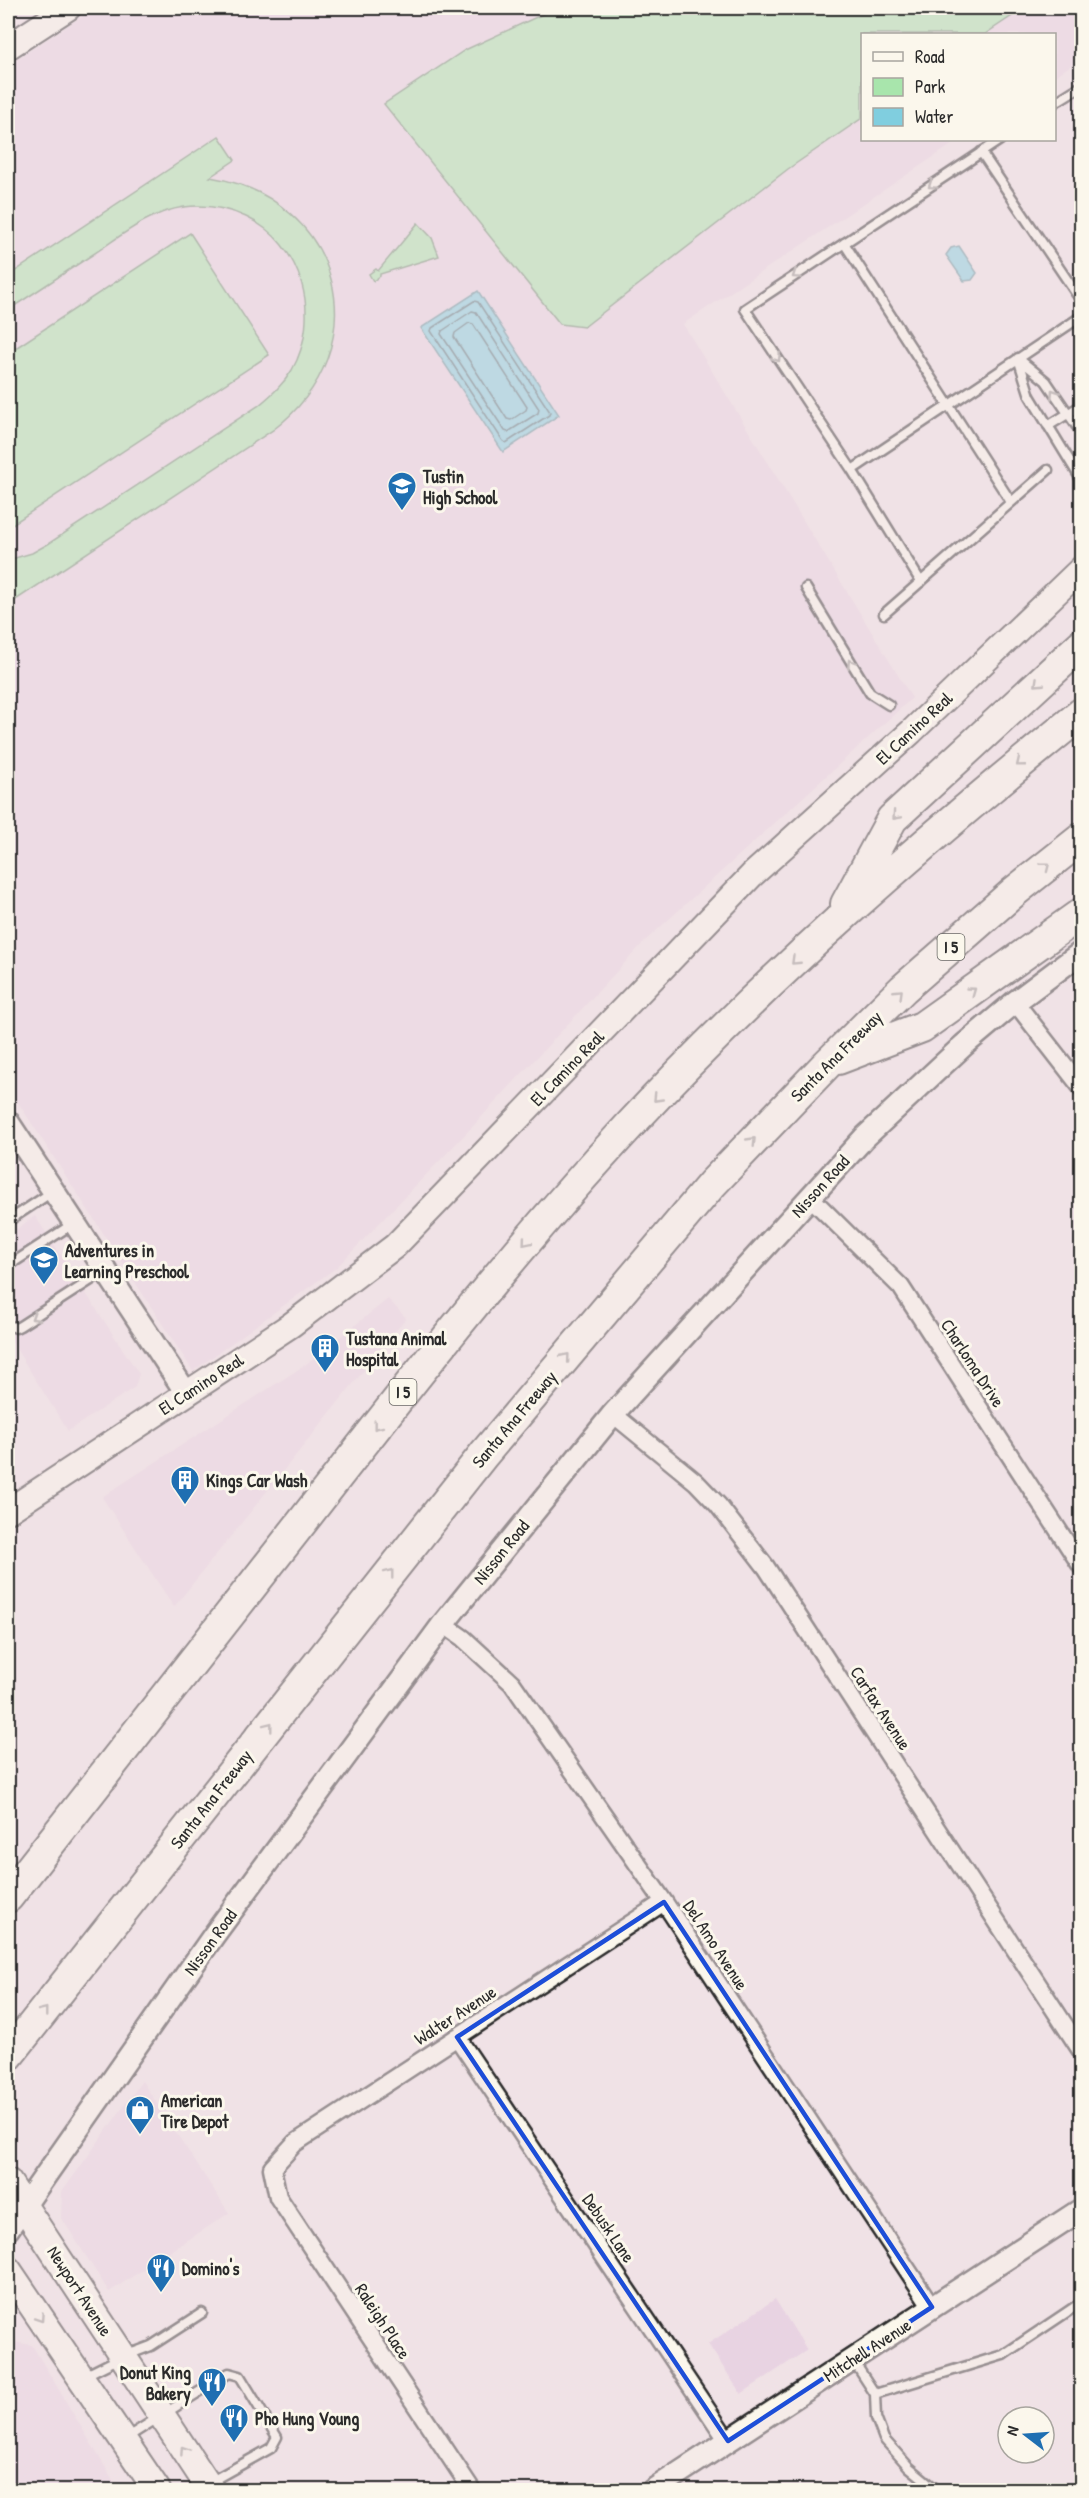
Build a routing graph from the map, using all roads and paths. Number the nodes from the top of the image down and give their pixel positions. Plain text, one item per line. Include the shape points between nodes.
1 (68, 8) edge
2 (8, 47) edge
3 (1082, 93) edge
4 (1056, 102) edge
5 (998, 141) edge
6 (981, 152) junction
7 (844, 243) junction
8 (1082, 302) edge
9 (1082, 316) edge
10 (1018, 358) junction
11 (949, 405) junction
12 (1082, 405) edge
13 (1067, 413) junction
14 (1048, 426) junction
15 (1082, 434) edge
16 (852, 470) junction
17 (1048, 470) dead end
18 (1081, 479) edge
19 (1011, 502) junction
20 (1082, 568) edge
21 (921, 582) junction
22 (806, 588) dead end
23 (884, 614) dead end
24 (1082, 644) edge
25 (889, 705) dead end
26 (1082, 713) edge
27 (1082, 838) edge
28 (1082, 913) edge
29 (838, 920) junction
30 (1082, 952) edge
31 (1015, 1002) junction
32 (827, 1064) junction
33 (1082, 1088) edge
34 (8, 1122) edge
35 (53, 1191) junction
36 (810, 1197) junction
37 (8, 1221) edge
38 (74, 1223) junction
39 (8, 1266) edge
40 (106, 1271) junction
41 (8, 1325) edge
42 (187, 1394) junction
43 (613, 1414) junction
44 (8, 1512) edge
45 (1082, 1567) edge
46 (442, 1624) junction
47 (8, 1898) edge
48 (664, 1902) junction
49 (457, 2037) junction
50 (1082, 2052) edge
51 (8, 2056) edge
52 (272, 2168) joint
53 (8, 2182) edge
54 (23, 2205) junction
55 (1082, 2209) edge
56 (8, 2229) edge
57 (8, 2270) edge
58 (1082, 2302) edge
59 (932, 2307) junction
60 (202, 2313) dead end
61 (122, 2356) junction
62 (853, 2359) junction
63 (81, 2378) junction
64 (876, 2394) junction
65 (161, 2416) junction
66 (123, 2440) junction
67 (728, 2441) junction
68 (205, 2488) edge
69 (157, 2490) edge
70 (472, 2490) edge
71 (653, 2490) edge
72 (937, 2490) edge

1 - 2 main road
3 - 4 lane via 1078,88
5 - 6 lane
6 -> 7 lane
6 - 8 lane
7 - 11 lane
7 -> 16 lane via 745,309
9 - 10 lane
10 - 11 lane
13 -> 10 lane via 1046,381
10 - 14 lane via 1030,396
11 - 16 lane
11 - 19 lane
12 - 13 lane
13 - 14 lane
13 - 15 lane
14 - 18 lane
16 - 21 lane
17 - 19 lane
19 - 21 lane
20 - 42 main road, El Camino Real via 911,732 752,875 395,1246 291,1325
21 - 23 lane
25 -> 22 lane via 870,693
24 -> 29 highway via 892,819
26 -> 29 highway, I 5
32 -> 27 highway, Santa Ana Freeway / I 5 via 903,989
32 -> 28 highway via 922,1027
29 -> 47 highway, I 5 via 631,1124 453,1328
30 - 31 street, Nisson Road
31 - 33 street
31 - 36 street, Nisson Road via 908,1096
51 -> 32 highway, Santa Ana Freeway / I 5 via 484,1454 712,1184
34 - 35 street
35 - 37 lane
35 - 38 street
36 - 43 street, Nisson Road
36 - 45 street, Charloma Drive via 901,1287
38 - 39 lane
38 - 40 street
40 -> 41 lane via 20,1326
40 - 42 street
42 - 44 main road, El Camino Real
43 - 46 street, Nisson Road
43 - 50 street, Carfax Avenue via 696,1482 766,1567
46 - 48 street, Del Amo Avenue via 512,1683
46 - 54 street, Nisson Road via 214,1935
48 - 49 street, Walter Avenue
48 - 59 street, Del Amo Avenue
49 - 52 street, Walter Avenue via 295,2143
49 - 67 street, Debusk Lane
52 - 70 street, Raleigh Place via 278,2197
53 - 54 main road, Newport Avenue
54 - 56 street, Nisson Road
54 - 61 main road, Newport Avenue
55 - 59 street, Mitchell Avenue
57 -> 63 main road
58 - 64 lane via 1004,2355
59 - 62 street, Mitchell Avenue
60 - 61 lane via 151,2346
61 - 63 lane
61 - 65 main road, Newport Avenue
62 - 64 lane
62 - 67 street, Mitchell Avenue
63 - 66 main road
64 - 72 lane via 876,2418 884,2439
65 - 66 lane
68 -> 65 main road, Newport Avenue
65 - 68 lane via 229,2373 240,2376 277,2437 271,2448
66 - 69 main road
67 - 71 street, Mitchell Avenue

